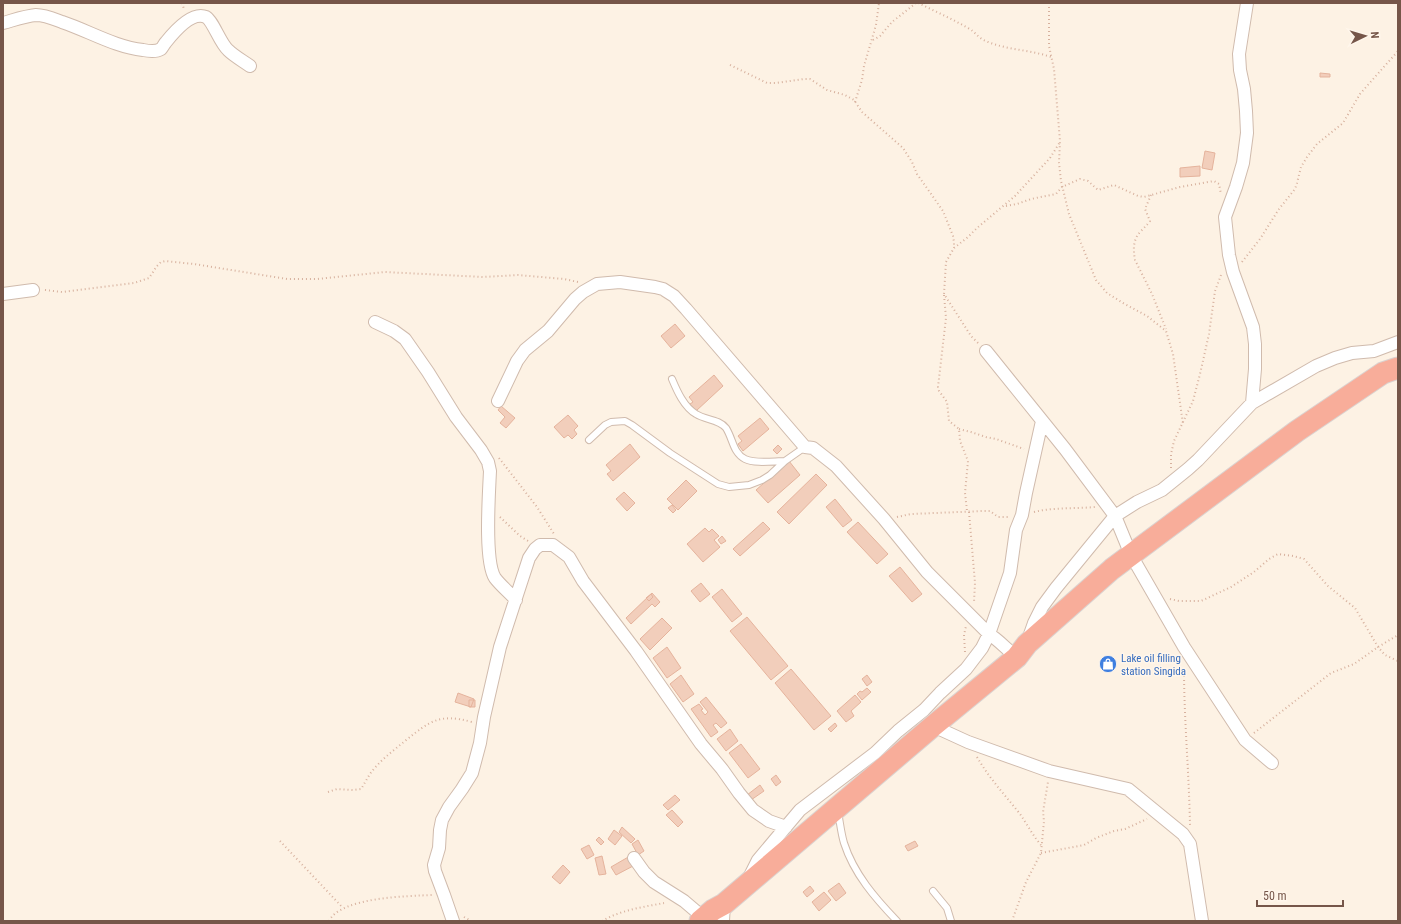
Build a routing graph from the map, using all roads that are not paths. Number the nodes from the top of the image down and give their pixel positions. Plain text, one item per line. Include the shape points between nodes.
1 (1247, 3) edge
2 (3, 23) edge
3 (250, 66) dead end
4 (33, 290) road end
5 (3, 294) edge
6 (375, 322) dead end
7 (1398, 342) edge
8 (986, 351) road end
9 (1398, 368) edge
10 (672, 379) dead end
11 (498, 401) dead end
12 (1252, 403) junction
13 (1042, 421) junction
14 (589, 440) dead end
15 (805, 447) junction
16 (785, 461) junction
17 (1115, 516) junction
18 (1131, 555) junction
19 (516, 600) junction
20 (989, 634) junction
21 (1022, 650) junction
22 (933, 726) junction
23 (1272, 763) dead end
24 (837, 807) junction
25 (786, 827) junction
26 (634, 858) dead end
27 (747, 883) junction
28 (933, 891) dead end
29 (713, 916) edge
30 (452, 921) edge
31 (897, 921) edge
32 (951, 921) edge
33 (1202, 921) edge

1 - 12 street via 1239,54 1247,133 1243,163 1225,217 1233,272 1248,313 1255,344
2 - 3 street via 36,15 47,16 131,49 154,51 162,48 188,19 202,16 210,21 228,50
4 - 5 street
6 - 19 street via 405,339 488,462 488,534 491,569
7 - 12 street via 1374,351 1335,358 1316,366
8 - 13 street
9 - 18 highway via 1383,373 1297,431
10 - 16 lane via 680,397 695,414 726,428 738,453 744,458 751,461
11 - 15 street via 525,350 548,331 583,292 610,282 654,287 674,296
12 - 17 street via 1198,460 1162,490
13 - 17 street
13 - 20 street via 1022,515 1016,530 1010,574
14 - 16 lane via 605,425 624,421 718,484 729,487 755,483 770,475
15 - 16 lane
15 - 20 street via 813,448 836,466 927,572
17 - 18 street
17 - 21 street via 1042,607
18 - 21 highway
18 - 23 street via 1184,647 1245,740
19 - 25 street via 530,558 540,545 553,545 570,557 583,581 739,793 753,810 768,821
19 - 30 street via 500,647 472,773 449,807 440,830 439,848 434,865
20 - 21 street via 1007,649
20 - 25 street via 966,669 924,710 875,754 800,810
21 - 22 highway
22 - 24 highway
22 - 33 street via 968,742 1049,771 1128,789 1183,834 1190,844
24 - 27 highway
24 - 31 lane via 844,843 852,861 868,889
25 - 27 street via 758,860
26 - 29 street via 654,882
27 - 29 highway
28 - 32 lane via 947,908

